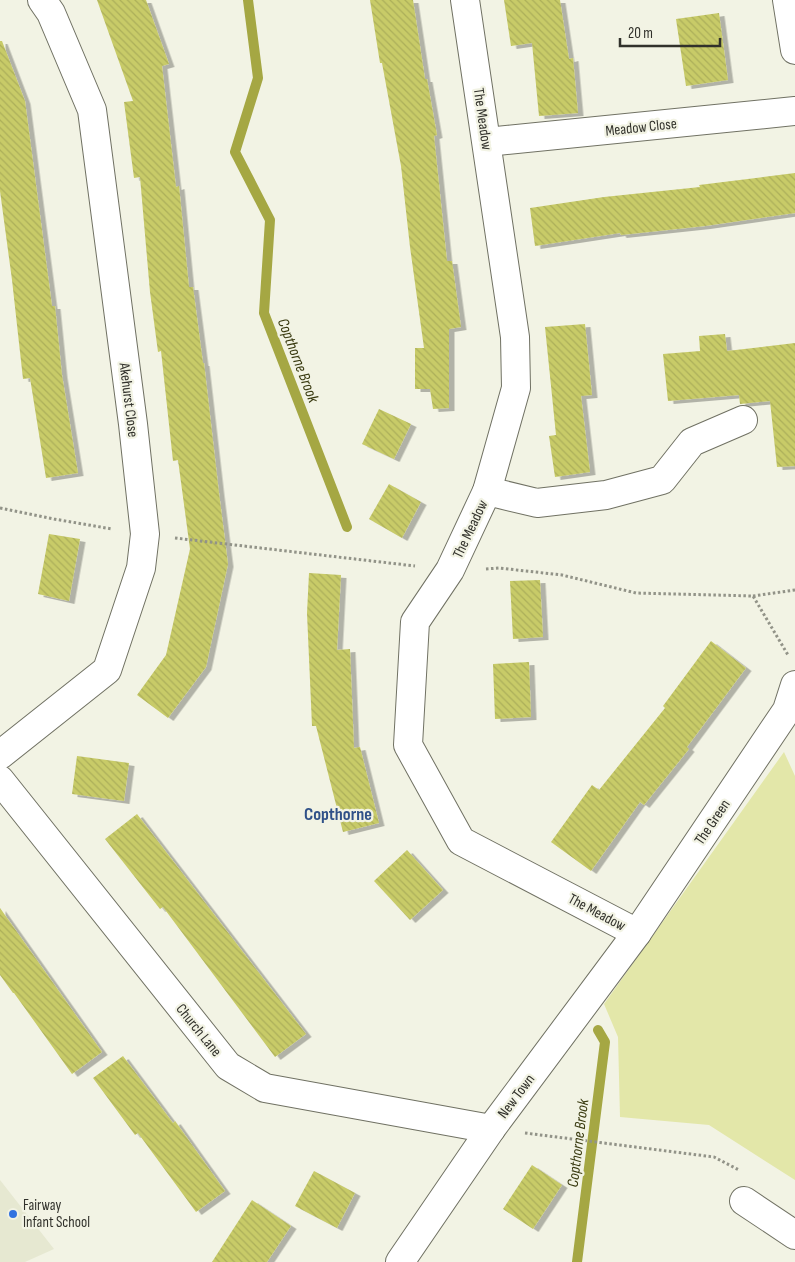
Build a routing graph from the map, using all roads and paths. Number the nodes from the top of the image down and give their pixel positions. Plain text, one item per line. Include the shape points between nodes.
1 (42, 0) edge
2 (466, 0) edge
3 (787, 0) edge
4 (795, 50) edge
5 (795, 111) edge
6 (487, 142) junction
7 (743, 420) dead end
8 (487, 491) junction
9 (795, 590) edge
10 (753, 596) dead end
11 (795, 685) edge
12 (791, 720) edge
13 (0, 755) edge
14 (0, 780) edge
15 (637, 933) junction
16 (491, 1129) junction
17 (740, 1171) dead end
18 (744, 1201) dead end
19 (795, 1235) edge
20 (400, 1262) edge

1 - 13 street, Akehurst Close via 51,13 92,110 145,534 141,568 108,670
2 - 6 street, The Meadow
3 - 4 street
5 - 6 street, Meadow Close
6 - 8 street, The Meadow via 515,337 516,388
7 - 8 street via 692,442 662,480 606,495 537,503
8 - 15 street, The Meadow via 450,570 415,622 408,746 460,841
9 - 10 path
11 - 12 street, The Green
12 - 15 street, The Green
14 - 16 street, Church Lane via 228,1066 265,1088
15 - 16 street, New Town
16 - 17 path via 714,1157
16 - 20 street, New Town
18 - 19 street

